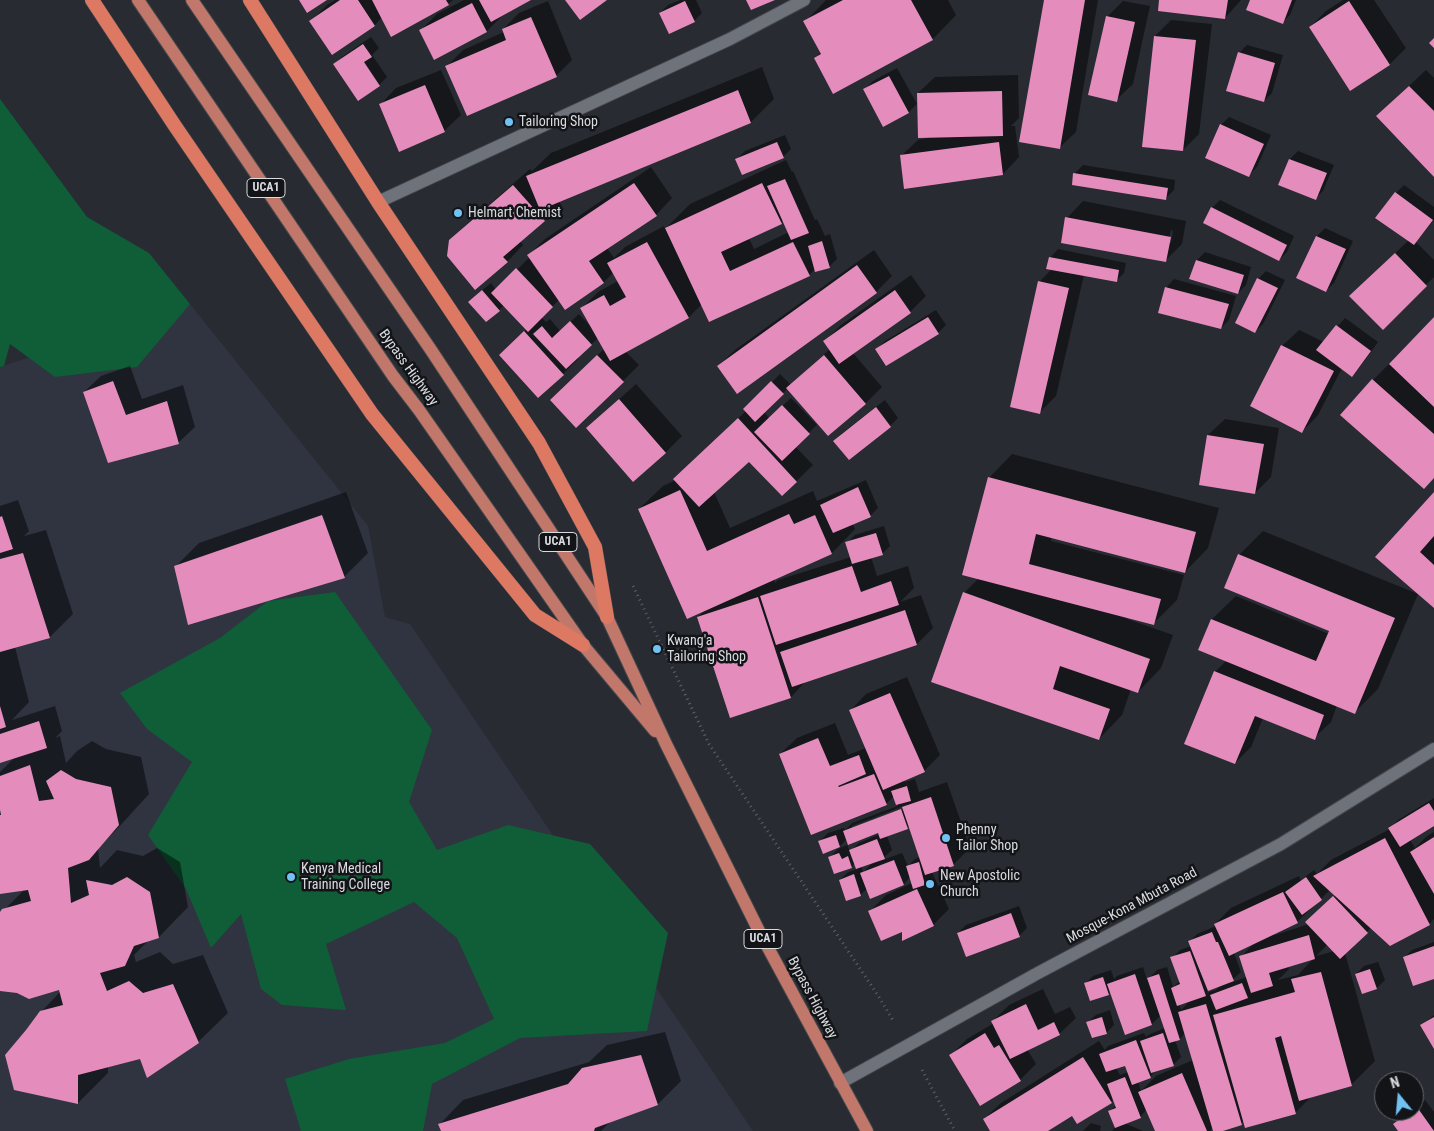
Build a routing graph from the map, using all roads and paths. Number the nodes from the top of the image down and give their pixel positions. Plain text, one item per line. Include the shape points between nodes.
1 (92, 0) edge
2 (138, 0) edge
3 (192, 0) edge
4 (250, 0) edge
5 (804, 0) edge
6 (378, 202) junction
7 (607, 617) junction
8 (583, 645) junction
9 (666, 744) junction
10 (1434, 749) edge
11 (840, 1082) junction
12 (867, 1131) edge

1 - 8 highway via 372,414 535,614
2 - 8 main road, Bypass Highway / UCA1 via 393,376
3 - 7 main road, Bypass Highway / UCA1 via 431,350
4 - 6 highway
5 - 6 street via 730,39
6 - 7 highway via 539,443 595,547
7 - 9 main road, Bypass Highway / UCA1
8 - 9 main road, Bypass Highway / UCA1
9 - 11 main road, Bypass Highway / UCA1 via 759,931
10 - 11 street, Mosque-Kona Mbuta Road via 1281,844
11 - 12 main road, Bypass Highway / UCA1

